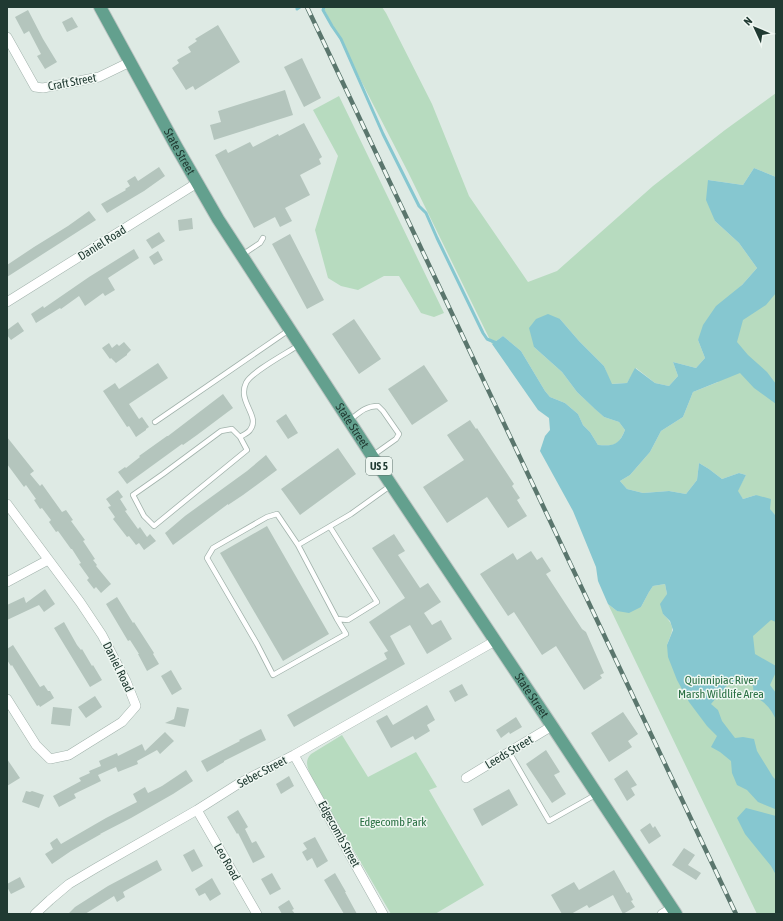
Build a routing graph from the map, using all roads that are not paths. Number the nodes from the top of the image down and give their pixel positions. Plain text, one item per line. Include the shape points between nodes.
1 (100, 7) edge
2 (7, 37) edge
3 (130, 62) junction
4 (197, 183) junction
5 (263, 238) dead end
6 (242, 255) junction
7 (7, 302) edge
8 (290, 329) junction
9 (300, 344) junction
10 (350, 420) junction
11 (155, 422) dead end
12 (240, 437) junction
13 (372, 456) junction
14 (392, 485) junction
15 (7, 504) edge
16 (330, 526) junction
17 (298, 545) junction
18 (48, 560) junction
19 (7, 582) edge
20 (337, 619) junction
21 (495, 641) junction
22 (7, 699) edge
23 (552, 726) junction
24 (509, 752) junction
25 (294, 755) junction
26 (466, 778) dead end
27 (597, 794) junction
28 (197, 810) junction
29 (670, 912) edge
30 (35, 914) edge
31 (257, 914) edge
32 (383, 914) edge

1 - 3 main road, State Street / US 5
2 - 3 street, Craft Street via 35,87 43,88 99,77
3 - 4 main road, State Street / US 5
4 - 6 main road, State Street / US 5
4 - 7 street, Daniel Road
5 - 6 lane
6 - 8 main road, State Street / US 5
8 - 9 main road, State Street / US 5
8 - 11 lane
9 - 10 main road, State Street / US 5
9 - 12 lane via 254,373 247,381 243,394 253,417 253,425 250,431
10 - 13 main road, State Street / US 5
10 - 13 lane via 366,408 378,406 399,434
12 - 12 lane via 247,450 154,526 144,516 133,495 221,431 232,429
13 - 14 main road, State Street / US 5
14 - 16 lane
14 - 21 main road, State Street / US 5
15 - 18 street, Daniel Road
16 - 17 lane
16 - 20 lane via 377,602 348,620
17 - 20 lane
17 - 20 lane via 277,514 267,517 213,548 207,558 274,675 346,634
18 - 19 street
18 - 22 street, Daniel Road via 102,635 136,706 122,722 69,755 50,759 36,745
21 - 23 main road, State Street / US 5
21 - 25 street, Sebec Street
23 - 24 street, Leeds Street
23 - 27 main road, State Street / US 5
24 - 26 street, Leeds Street
24 - 27 lane via 549,821
25 - 28 street, Sebec Street via 238,784
25 - 32 street, Edgecomb Street
27 - 29 main road, State Street / US 5
28 - 30 street, Sebec Street via 69,884
28 - 31 street, Leo Road

